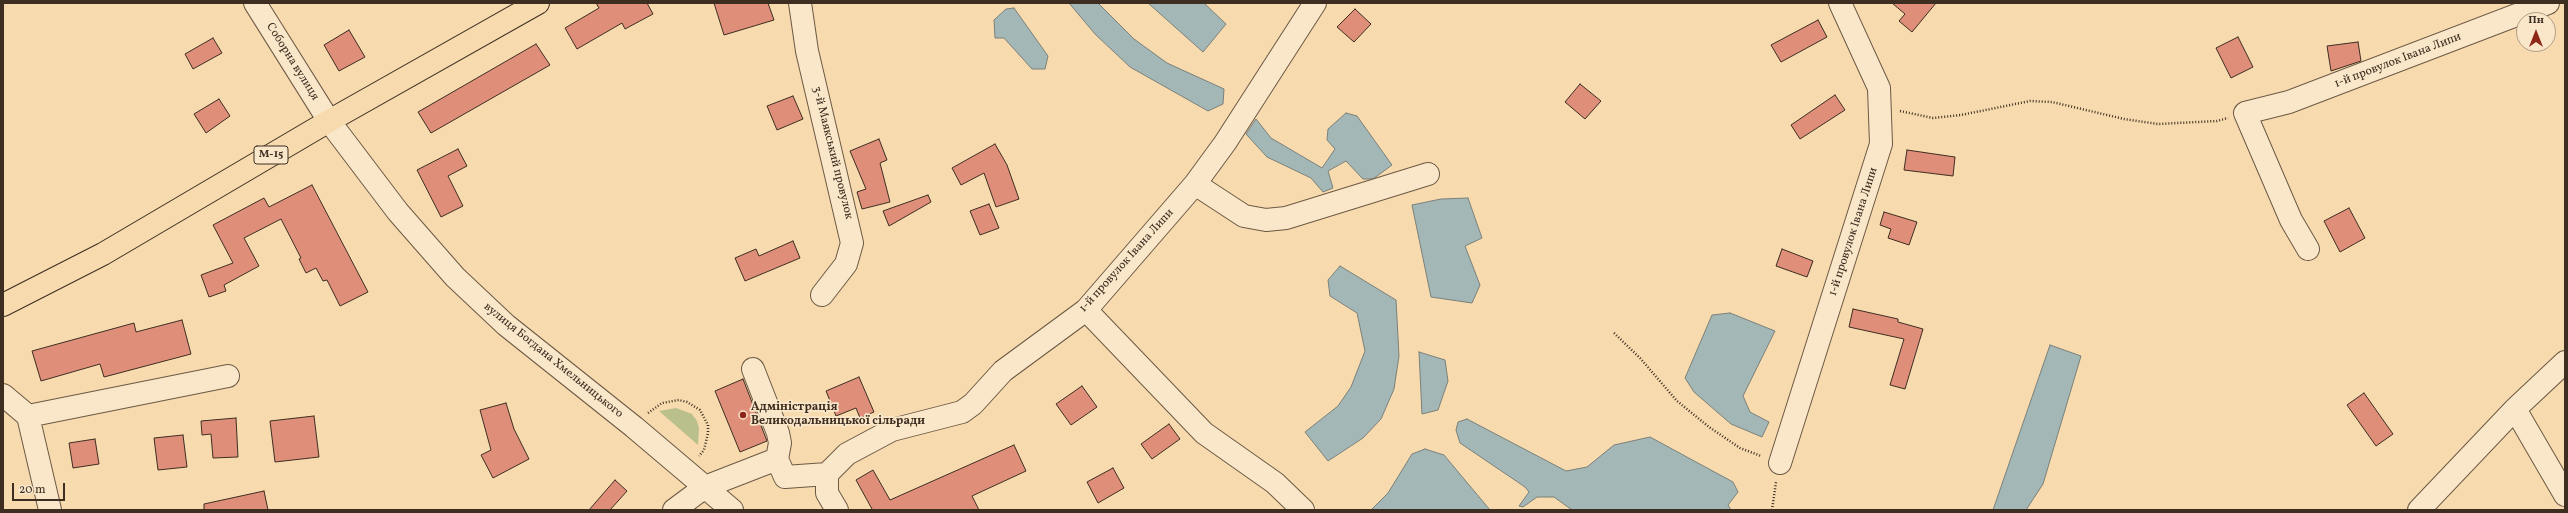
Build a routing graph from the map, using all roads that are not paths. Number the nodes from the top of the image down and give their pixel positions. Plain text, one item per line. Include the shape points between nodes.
1 (256, 3) edge
2 (538, 3) edge
3 (800, 3) edge
4 (1315, 3) edge
5 (1840, 3) edge
6 (2548, 3) edge
7 (329, 121) junction
8 (1428, 174) dead end
9 (1195, 184) junction
10 (2308, 249) dead end
11 (822, 295) dead end
12 (3, 304) edge
13 (1086, 310) junction
14 (2565, 362) edge
15 (753, 369) dead end
16 (228, 376) dead end
17 (3, 395) edge
18 (2515, 409) junction
19 (28, 416) junction
20 (777, 459) junction
21 (1780, 462) road end
22 (828, 474) junction
23 (705, 487) junction
24 (2565, 496) edge
25 (50, 510) edge
26 (674, 510) edge
27 (732, 510) edge
28 (838, 510) edge
29 (1303, 510) edge
30 (2419, 510) edge

1 - 7 street, Соборна вулиця
2 - 7 highway, М-15
3 - 11 street, 3-й Маякський провулок via 807,50 852,243 846,264
4 - 9 street, 1-й провулок Івана Липи via 1225,143
5 - 21 street, 1-й провулок Івана Липи via 1874,75 1881,100 1881,144
6 - 10 street, 1-й провулок Івана Липи via 2289,102 2245,113 2291,220
7 - 12 highway, М-15 via 103,254
7 - 23 street, вулиця Богдана Хмельницького via 398,212 455,277 506,325
8 - 9 street via 1286,218 1266,220 1244,216
9 - 13 street, 1-й провулок Івана Липи
13 - 22 street, 1-й провулок Івана Липи via 1003,371 973,404 962,412 892,430 847,454
13 - 29 street via 1204,433 1275,483
14 - 18 street
15 - 20 street via 778,433 780,443
16 - 19 street
17 - 19 street
18 - 24 street
18 - 30 street
19 - 25 street
20 - 22 street via 785,477
20 - 23 street
22 - 28 street via 828,493
23 - 26 street
23 - 27 street, вулиця Богдана Хмельницького

